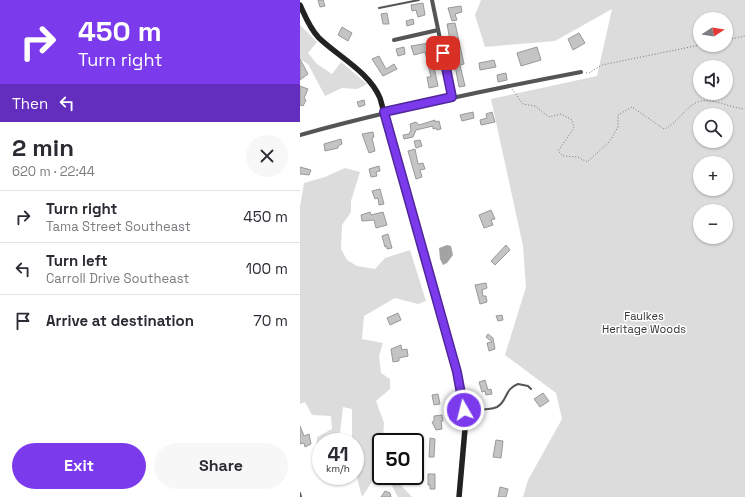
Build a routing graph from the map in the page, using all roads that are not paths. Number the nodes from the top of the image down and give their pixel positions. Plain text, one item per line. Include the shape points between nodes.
1 (419, 0) edge
2 (432, 0) edge
3 (300, 5) edge
4 (380, 8) dead end
5 (438, 30) junction
6 (394, 40) dead end
7 (581, 72) road end
8 (452, 97) junction
9 (384, 112) junction
10 (300, 135) edge
11 (532, 389) dead end
12 (464, 410) junction
13 (300, 493) edge
14 (301, 497) edge
15 (458, 497) edge

1 - 4 lane
2 - 5 street
3 - 9 main road via 318,37 372,84
5 - 6 street
5 - 8 street
7 - 8 street
8 - 9 street
9 - 10 street
9 - 12 main road via 457,372
11 - 12 lane via 518,384 510,388 502,403 495,408
12 - 15 main road via 465,429
13 - 14 lane

